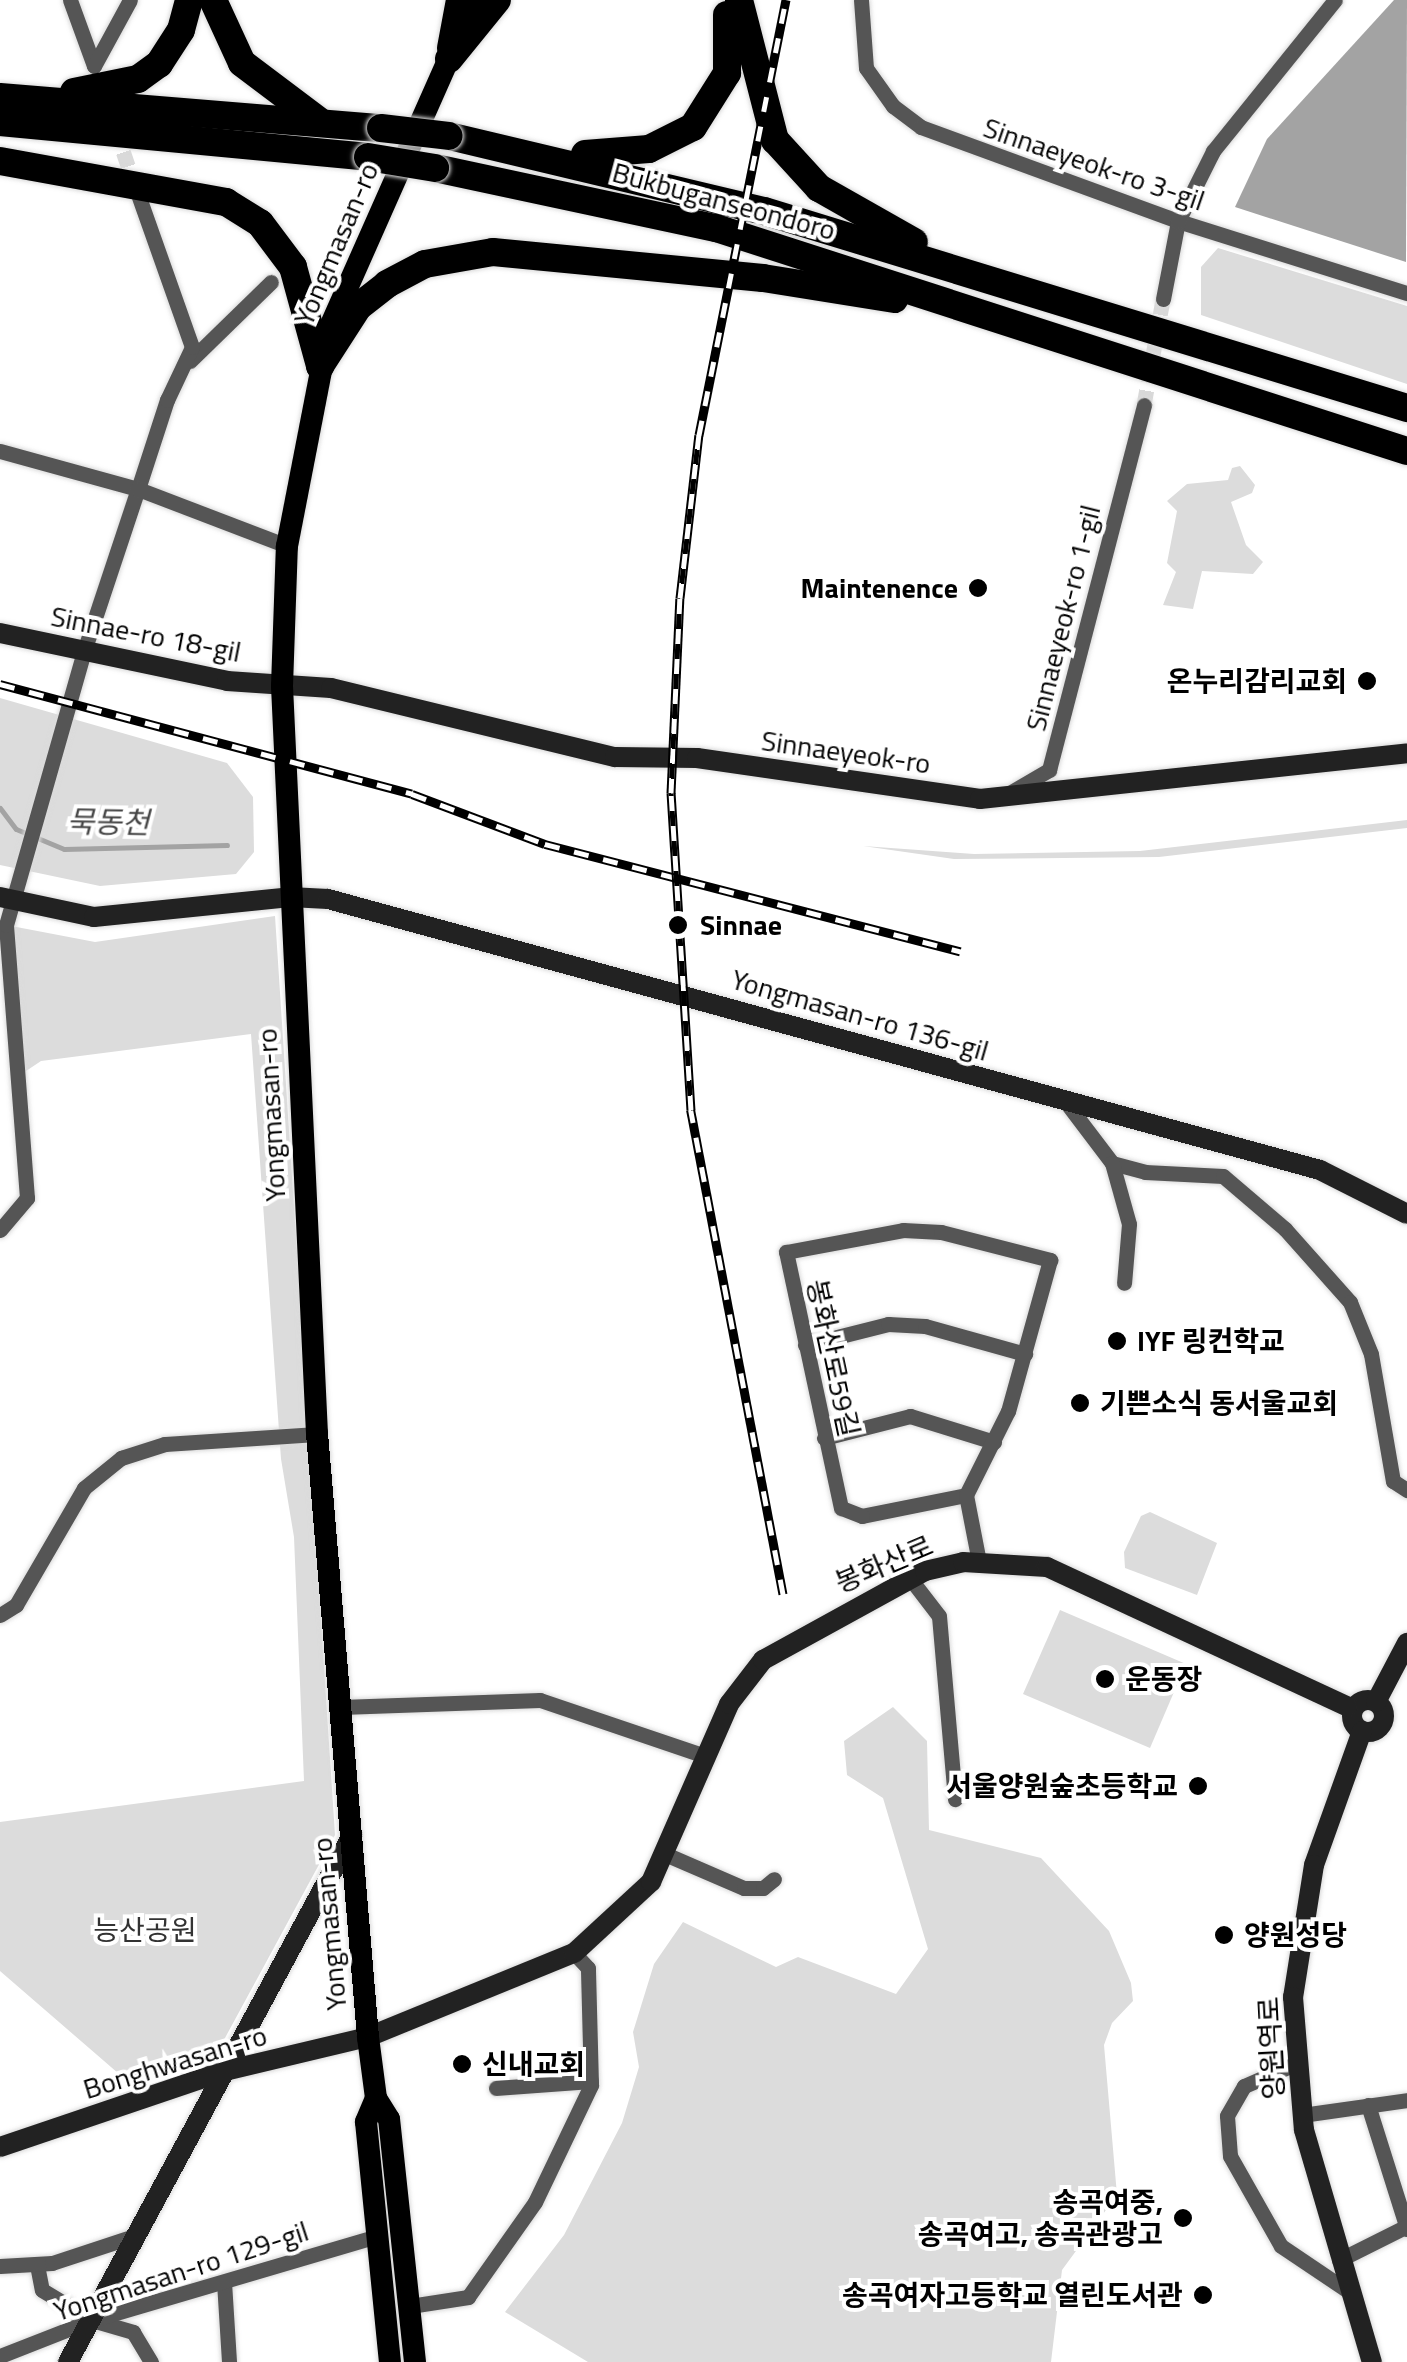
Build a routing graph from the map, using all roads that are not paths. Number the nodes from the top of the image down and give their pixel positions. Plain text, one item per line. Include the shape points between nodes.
1 (70, 0) edge
2 (130, 0) edge
3 (189, 0) edge
4 (214, 0) edge
5 (460, 0) edge
6 (474, 0) edge
7 (497, 0) edge
8 (721, 0) edge
9 (738, 0) edge
10 (861, 0) edge
11 (1335, 0) edge
12 (448, 59) junction
13 (0, 98) edge
14 (36, 100) junction
15 (0, 122) edge
16 (320, 122) junction
17 (536, 154) junction
18 (0, 160) edge
19 (140, 197) tunnel mouth
20 (1178, 221) junction
21 (988, 278) junction
22 (271, 282) dead end
23 (1401, 292) edge
24 (1163, 300) tunnel mouth
25 (988, 314) junction
26 (187, 364) junction
27 (320, 366) junction
28 (1144, 405) tunnel mouth
29 (1407, 408) edge
30 (0, 451) edge
31 (1407, 451) edge
32 (138, 490) junction
33 (287, 546) junction
34 (0, 634) edge
35 (85, 648) junction
36 (282, 686) junction
37 (1407, 754) edge
38 (980, 799) junction
39 (290, 896) junction
40 (6, 899) edge
41 (1065, 1101) junction
42 (1112, 1163) junction
43 (1407, 1214) edge
44 (0, 1230) edge
45 (1124, 1284) dead end
46 (805, 1345) junction
47 (1026, 1354) junction
48 (317, 1434) junction
49 (824, 1438) junction
50 (994, 1442) junction
51 (1407, 1490) edge
52 (966, 1495) junction
53 (979, 1562) junction
54 (909, 1578) junction
55 (0, 1615) edge
56 (1407, 1643) edge
57 (1376, 1702) junction
58 (341, 1706) junction
59 (1350, 1708) junction
60 (1362, 1732) junction
61 (705, 1756) junction
62 (955, 1799) dead end
63 (352, 1835) junction
64 (664, 1854) junction
65 (774, 1879) dead end
66 (574, 1953) junction
67 (368, 2037) junction
68 (1296, 2063) junction
69 (224, 2070) junction
70 (591, 2081) junction
71 (496, 2088) dead end
72 (376, 2098) junction
73 (1407, 2100) edge
74 (1368, 2105) junction
75 (1302, 2115) junction
76 (0, 2147) edge
77 (1407, 2227) edge
78 (134, 2236) junction
79 (378, 2236) junction
80 (1339, 2260) junction
81 (0, 2266) edge
82 (37, 2266) junction
83 (224, 2282) junction
84 (1348, 2291) junction
85 (410, 2306) junction
86 (92, 2320) junction
87 (0, 2356) edge
88 (68, 2362) edge
89 (150, 2362) edge
90 (229, 2362) edge
91 (390, 2362) edge
92 (415, 2362) edge
93 (1372, 2362) edge

1 - 2 street via 94,66
3 - 14 highway via 173,46 138,78
4 - 16 highway via 242,63
5 - 12 highway
6 - 12 main road, Yongmasan-ro
7 - 12 highway
8 - 17 highway via 730,26 727,72 704,117 680,139 632,152
9 - 21 highway via 775,140 820,188
10 - 20 street, Sinnaeyeok-ro 3-gil via 866,68 893,106 922,127
11 - 20 street via 1213,152
12 - 27 main road, Yongmasan-ro via 333,318
13 - 14 highway, Bukbuganseondoro
14 - 16 highway, Bukbuganseondoro
15 - 25 highway, Bukbuganseondoro, bridge via 435,168 716,228
16 - 17 highway, Bukbuganseondoro, bridge via 449,136
17 - 21 highway, Bukbuganseondoro via 764,210
18 - 27 highway via 210,199 260,223 292,267
19 - 26 street via 192,347
20 - 23 street, Sinnaeyeok-ro 3-gil
20 - 24 street
21 - 29 highway, Bukbuganseondoro
22 - 26 street
25 - 27 highway via 763,278 493,252 425,264 387,284 358,307
25 - 31 highway, Bukbuganseondoro
26 - 32 street via 166,400
27 - 33 main road, Yongmasan-ro
28 - 38 street, Sinnaeyeok-ro 1-gil via 1049,770 1019,790
30 - 32 street
32 - 33 street
32 - 35 street
33 - 36 main road, Yongmasan-ro
34 - 35 street, Sinnae-ro 18-gil
35 - 36 street, Sinnae-ro 18-gil via 227,681
35 - 40 street via 20,875
36 - 38 street, Sinnaeyeok-ro via 331,688 615,757 697,758
36 - 39 main road, Yongmasan-ro
37 - 38 street, Sinnaeyeok-ro
39 - 40 street, Yongmasan-ro 136-gil via 94,917
39 - 41 street, Yongmasan-ro 136-gil via 328,898 570,962
39 - 48 main road, Yongmasan-ro
40 - 44 street via 27,1198
41 - 42 street
41 - 43 street, Yongmasan-ro 136-gil via 1320,1170
42 - 45 street via 1129,1224
42 - 51 street via 1145,1172 1223,1176 1316,1264 1362,1325 1393,1481
46 - 47 street via 888,1324 926,1326
46 - 47 street, 봉화산로59길 via 786,1252 903,1230 940,1232 1050,1260
46 - 49 street, 봉화산로59길
47 - 50 street, 봉화산로59길
48 - 55 street via 165,1444 121,1458 84,1488 16,1606
48 - 58 main road, Yongmasan-ro
49 - 50 street via 910,1416
49 - 52 street, 봉화산로59길 via 837,1502 851,1514
50 - 52 street, 봉화산로59길
52 - 53 street
53 - 54 street, 봉화산로
53 - 59 street, 봉화산로 via 1047,1567
54 - 61 street, 봉화산로 via 763,1660 730,1704
54 - 62 street via 939,1616
56 - 57 street
57 - 59 street
57 - 60 street via 1384,1720 1378,1729
58 - 61 street via 540,1700
58 - 63 main road, Yongmasan-ro
59 - 60 street
60 - 68 street, 양원역로 via 1312,1875 1293,1998
61 - 64 street, 봉화산로
63 - 67 main road, Yongmasan-ro
63 - 69 street
64 - 65 street via 744,1888 763,1888
64 - 66 street, 봉화산로 via 628,1908
66 - 67 street, 봉화산로
66 - 70 street via 588,1968
67 - 69 street, Bonghwasan-ro
67 - 72 main road, Yongmasan-ro
68 - 75 street, 양원역로
68 - 84 street via 1244,2086 1227,2116 1230,2156 1281,2246
69 - 76 street, Bonghwasan-ro
69 - 78 street
70 - 71 street
70 - 85 street via 534,2202 468,2297
72 - 79 main road, Yongmasan-ro via 366,2122
72 - 85 main road, Yongmasan-ro via 389,2118
73 - 74 street
74 - 75 street
74 - 77 street
75 - 80 street, 양원역로
77 - 80 street
78 - 82 street
78 - 86 street
79 - 83 street, Yongmasan-ro 129-gil
79 - 91 main road, Yongmasan-ro
80 - 84 street, 양원역로
81 - 82 street
82 - 86 street via 42,2290
83 - 86 street, Yongmasan-ro 129-gil
83 - 90 street
84 - 93 street, 양원역로
85 - 92 main road, Yongmasan-ro
86 - 87 street, Yongmasan-ro 129-gil
86 - 88 street
86 - 89 street via 133,2332

